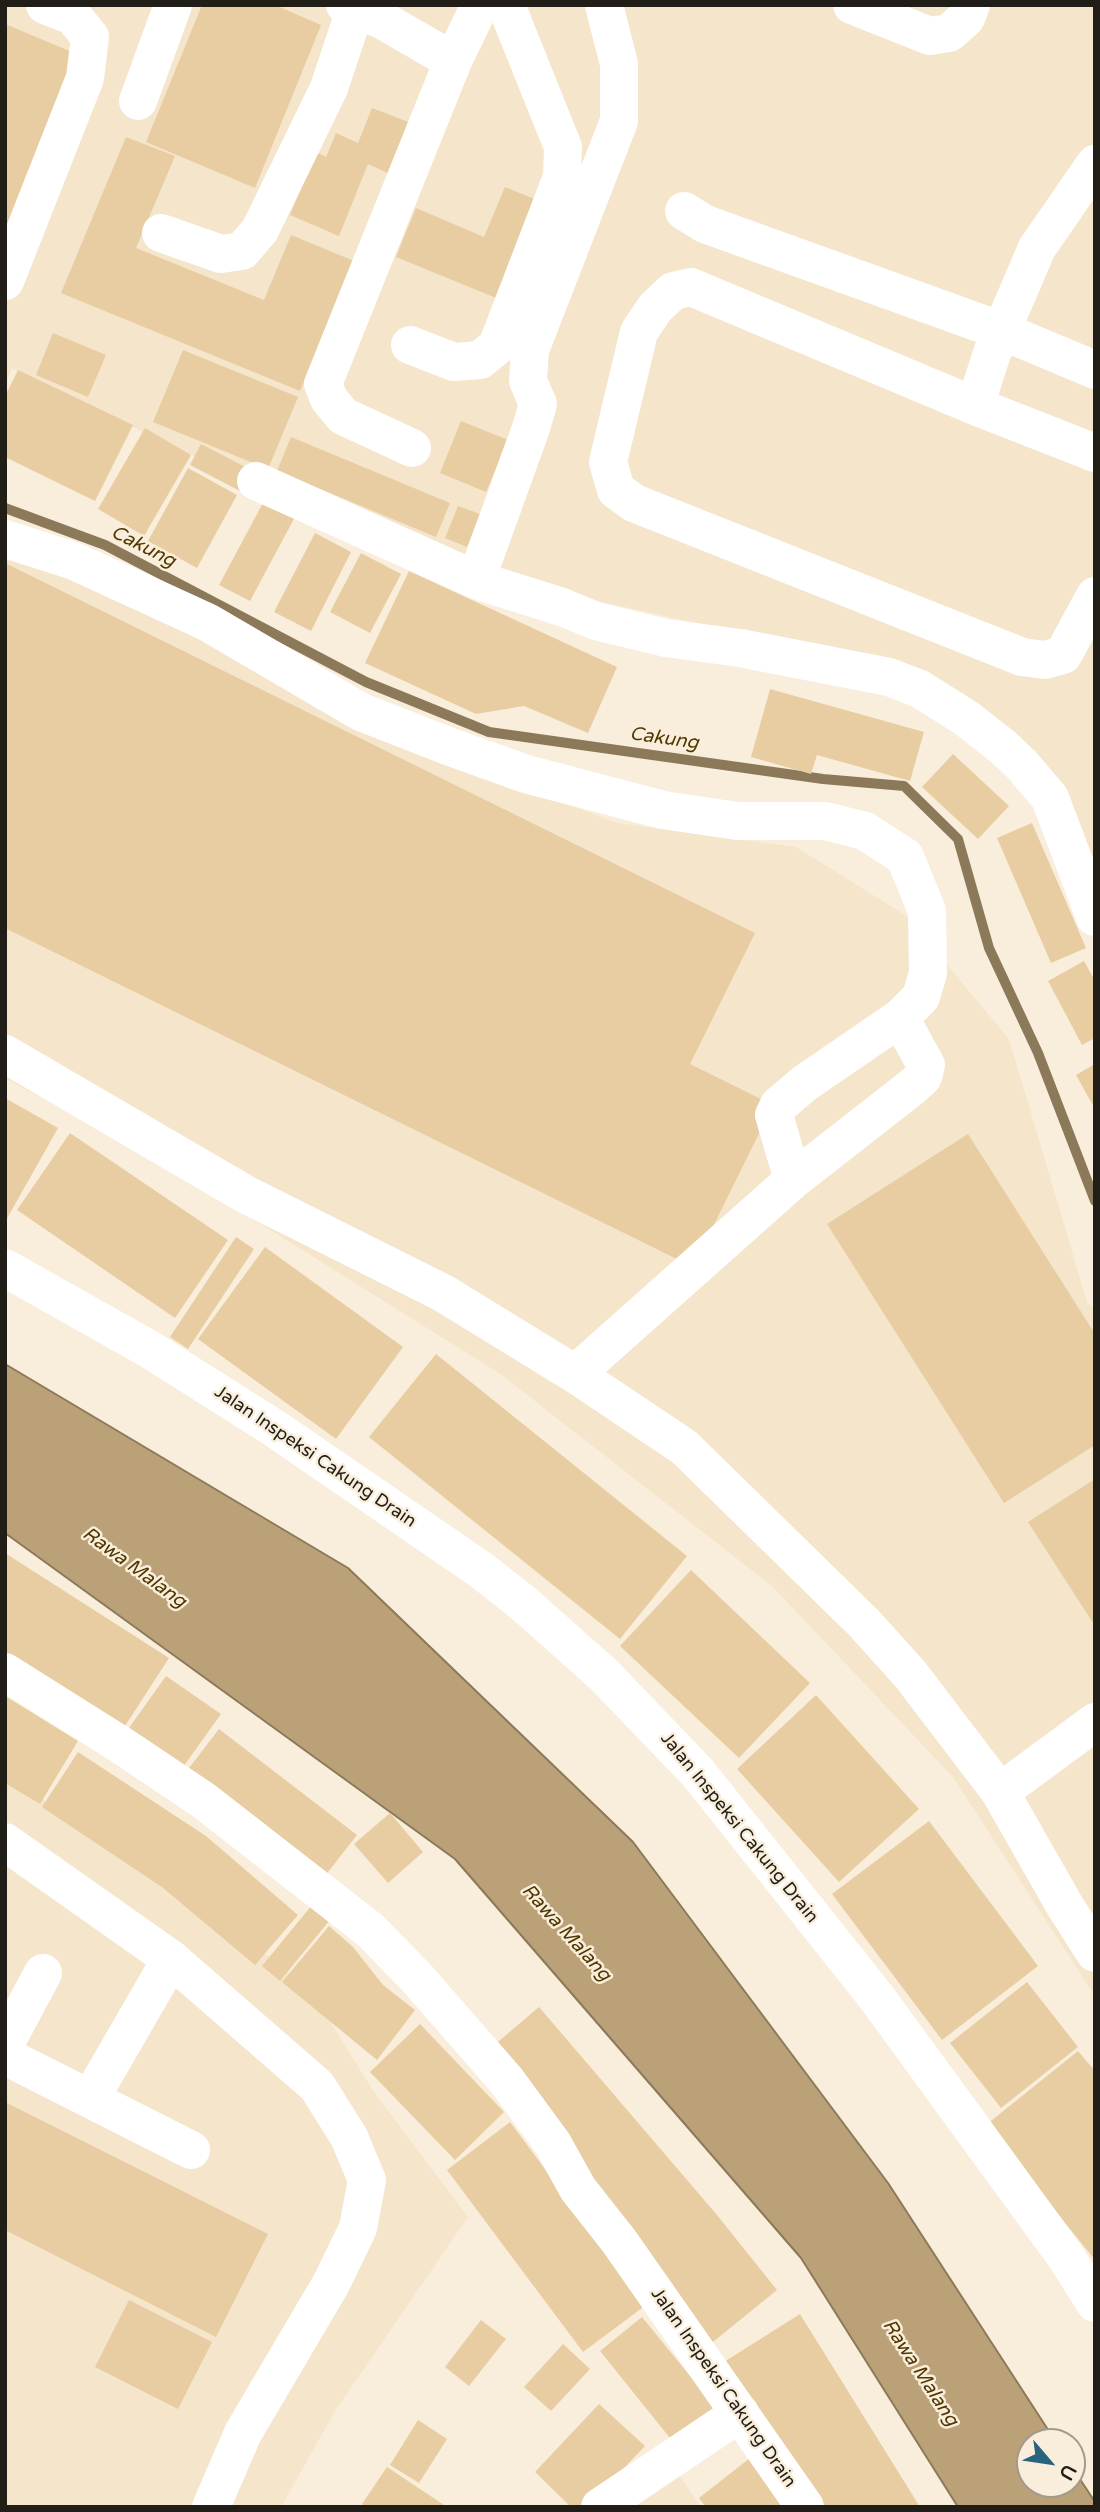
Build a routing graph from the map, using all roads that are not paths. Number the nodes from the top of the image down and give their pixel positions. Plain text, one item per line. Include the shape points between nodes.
1 (45, 5) edge
2 (173, 5) edge
3 (480, 5) edge
4 (506, 5) edge
5 (604, 5) edge
6 (852, 5) edge
7 (971, 5) edge
8 (350, 8) edge
9 (453, 61) junction
10 (138, 101) dead end
11 (1095, 164) edge
12 (684, 211) dead end
13 (161, 233) dead end
14 (5, 281) edge
15 (1002, 331) junction
16 (410, 345) dead end
17 (1095, 370) edge
18 (975, 406) junction
19 (412, 448) dead end
20 (1095, 453) edge
21 (256, 481) dead end
22 (5, 538) edge
23 (476, 580) junction
24 (1095, 596) edge
25 (1095, 918) edge
26 (900, 1018) junction
27 (5, 1054) edge
28 (793, 1180) junction
29 (5, 1268) edge
30 (576, 1374) junction
31 (5, 1672) edge
32 (1095, 1722) edge
33 (1000, 1791) junction
34 (5, 1842) edge
35 (1095, 1953) edge
36 (171, 1959) junction
37 (43, 1973) dead end
38 (5, 2045) edge
39 (5, 2056) edge
40 (90, 2099) junction
41 (191, 2150) dead end
42 (1095, 2303) edge
43 (740, 2413) junction
44 (211, 2507) edge
45 (600, 2507) edge
46 (805, 2507) edge

1 - 14 street via 73,16 90,37 85,78
2 - 10 street
3 - 9 street
4 - 16 street via 563,147 562,177 497,346 480,360 454,362
5 - 23 street via 619,64 619,121 530,350 528,381 538,404
6 - 7 street via 930,36 949,33 966,18
8 - 9 street via 384,21
8 - 13 street via 329,88 251,241 242,251 221,254
9 - 19 street via 323,384 343,416
11 - 15 street via 1037,248
12 - 15 street via 705,224
15 - 17 street
15 - 18 street
18 - 20 street
18 - 24 street via 691,287 673,291 639,332 608,462 617,490 634,503 1022,657 1045,660 1063,655
21 - 23 street
22 - 26 street via 74,561 207,622 362,712 526,774 663,810 737,821 825,821 865,831 905,857 927,911 928,973 921,997
23 - 25 street via 619,628 888,677 920,689 1003,747 1050,798
26 - 28 street via 779,1105 774,1115
26 - 28 street via 926,1065 923,1077
27 - 30 street via 246,1194 443,1293
28 - 30 street
29 - 42 street, Jalan Inspeksi Cakung Drain via 149,1349 274,1428 481,1570 604,1675 698,1773 877,1998
30 - 33 street via 684,1447 864,1623 910,1674
31 - 43 street, Jalan Inspeksi Cakung Drain via 203,1800 370,1930 506,2080 554,2144 578,2189
32 - 33 street
33 - 35 street
34 - 36 street
36 - 40 street
36 - 44 street via 317,2086 349,2137 368,2180 358,2228 243,2433
37 - 38 street
39 - 40 street
40 - 41 street
43 - 45 street
43 - 46 street, Jalan Inspeksi Cakung Drain

